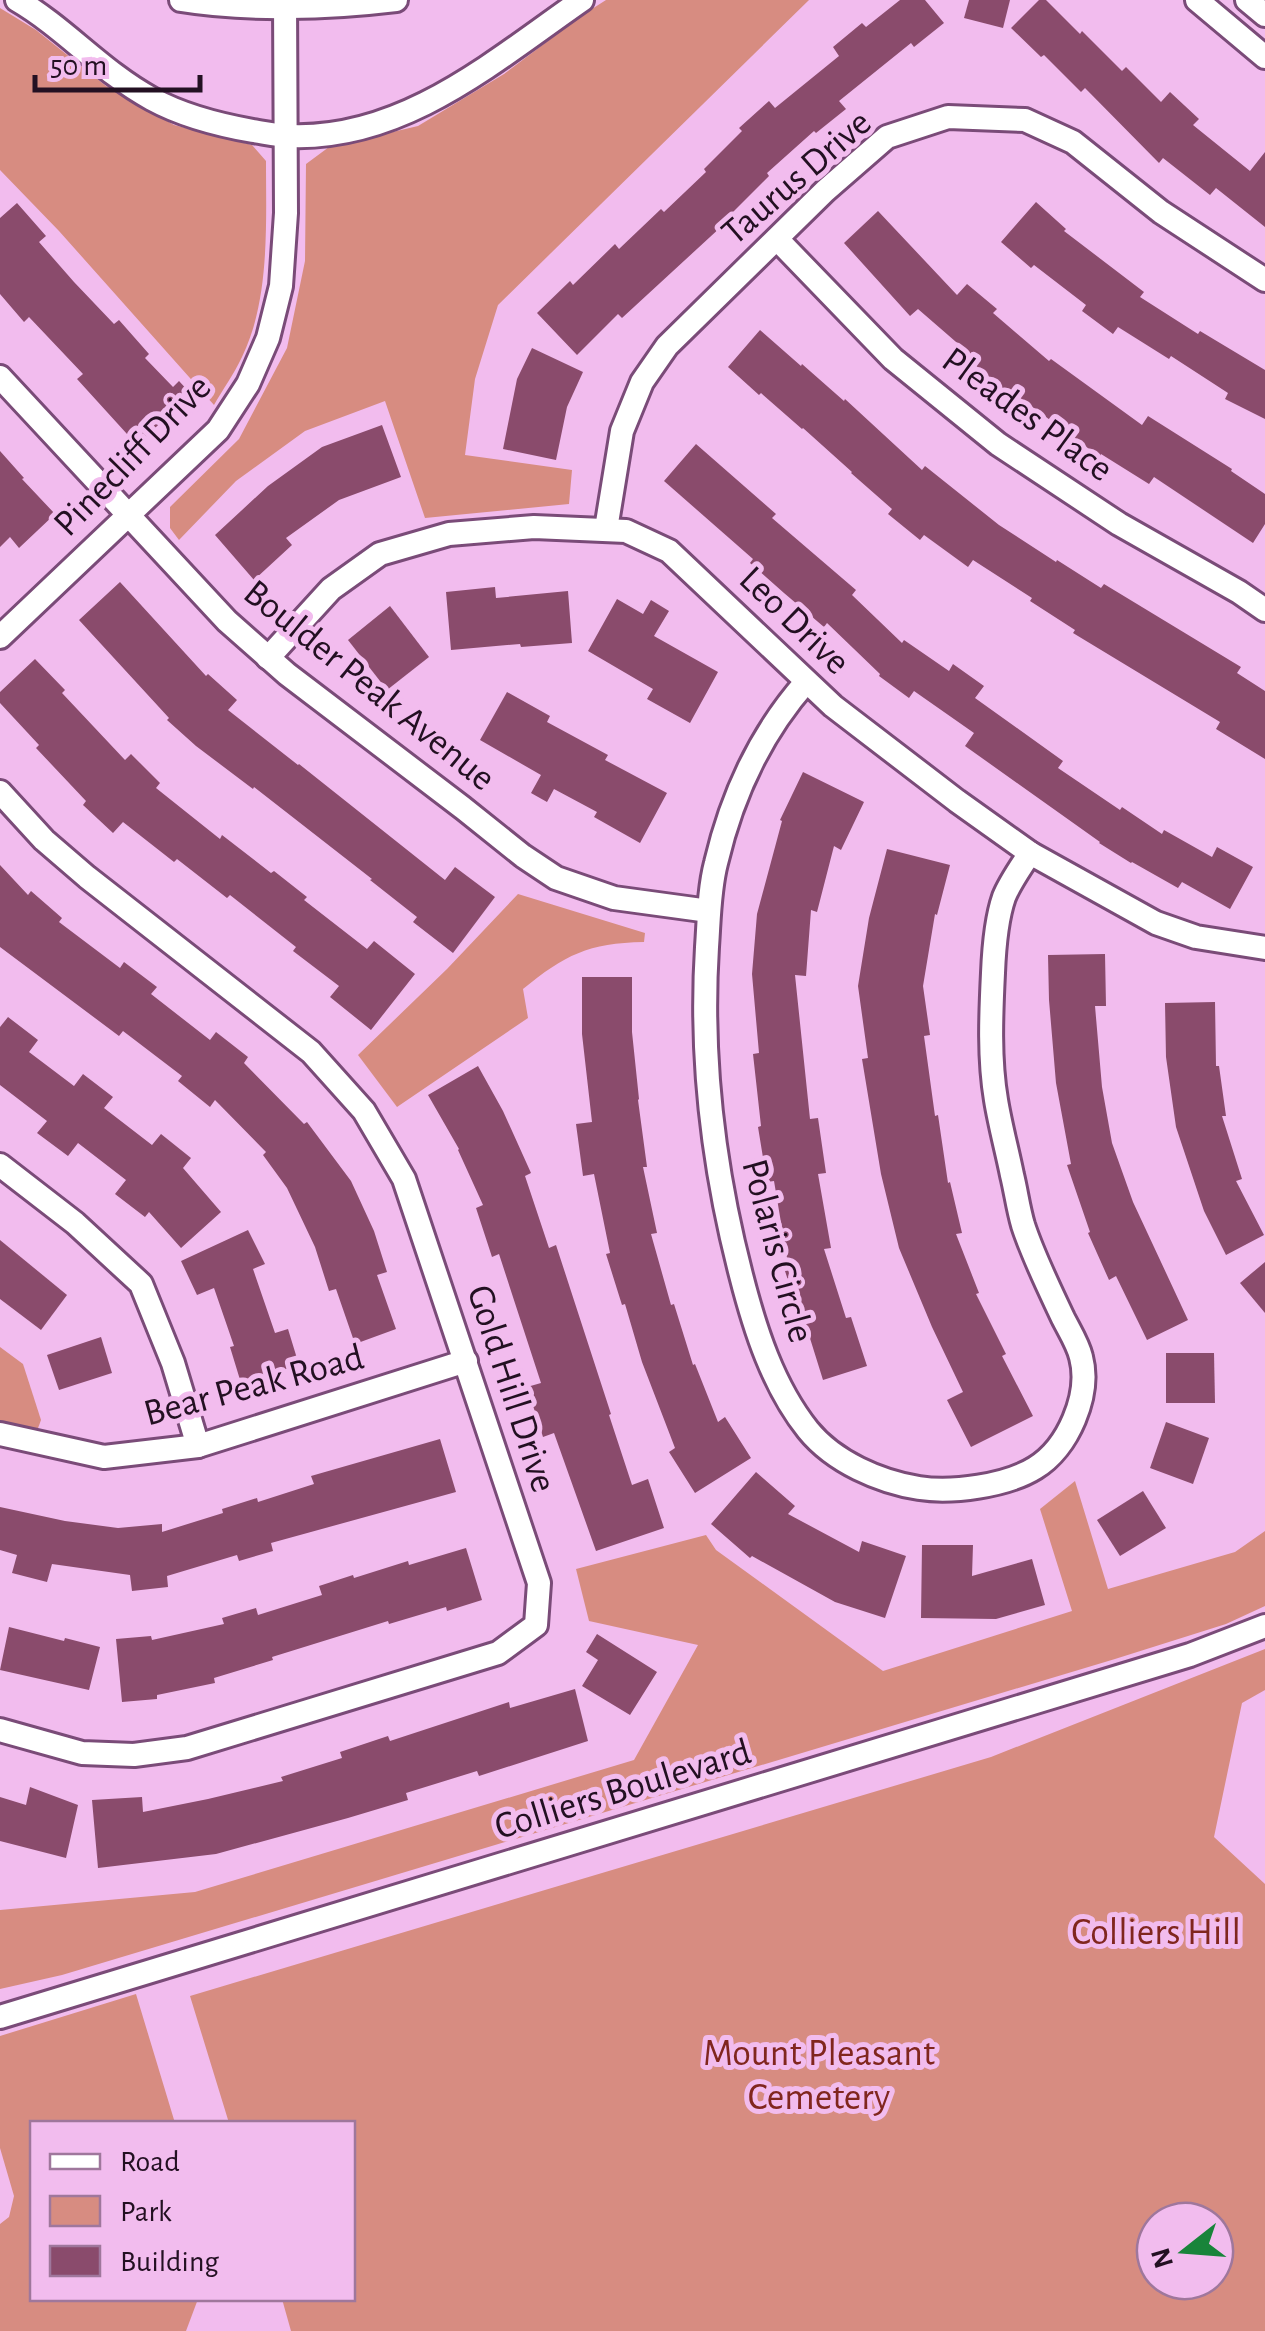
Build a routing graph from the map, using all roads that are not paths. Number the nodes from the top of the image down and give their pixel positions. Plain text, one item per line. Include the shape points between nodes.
1 (17, 0) edge
2 (181, 0) edge
3 (396, 0) edge
4 (582, 0) edge
5 (1197, 0) edge
6 (1247, 0) edge
7 (285, 3) edge
8 (1265, 15) edge
9 (1265, 57) edge
10 (287, 136) junction
11 (777, 239) junction
12 (1265, 280) edge
13 (0, 377) edge
14 (130, 516) junction
15 (606, 529) junction
16 (1265, 610) edge
17 (0, 637) edge
18 (268, 658) junction
19 (806, 682) junction
20 (0, 792) edge
21 (1030, 853) junction
22 (709, 911) junction
23 (1265, 948) edge
24 (0, 1165) edge
25 (466, 1362) junction
26 (0, 1434) edge
27 (198, 1446) junction
28 (1265, 1626) edge
29 (0, 1730) edge
30 (0, 2017) edge

1 - 10 street via 155,101 222,126
2 - 7 street
3 - 7 street
4 - 10 street via 432,102 360,129
5 - 9 street
6 - 8 street
7 - 10 street, Pinecliff Drive
10 - 14 street, Pinecliff Drive via 281,286 268,338 218,430
11 - 12 street, Taurus Drive via 887,137 948,117 1025,120 1073,142 1161,212
11 - 15 street, Taurus Drive via 668,346 642,382 622,430
11 - 16 street, Pleades Place via 893,359 998,444
13 - 14 street, Boulder Peak Avenue
14 - 17 street, Pinecliff Drive
14 - 18 street, Boulder Peak Avenue
15 - 18 street, Leo Drive via 449,534 380,554 331,589
15 - 19 street, Leo Drive via 669,551
18 - 22 street, Boulder Peak Avenue via 556,878 614,898
19 - 21 street, Leo Drive
19 - 22 street, Polaris Circle via 762,739 743,779 715,866
20 - 25 street, Gold Hill Drive via 87,877 311,1052 364,1111 404,1179
21 - 22 street, Polaris Circle via 1004,898 994,944 995,1097 1023,1226 1082,1357 1082,1396 1068,1435 1036,1468 962,1489 896,1484 864,1471 812,1434 773,1372 750,1310 716,1160 705,1042
21 - 23 street, Leo Drive via 1156,923
24 - 27 street via 141,1284
25 - 27 street, Bear Peak Road
25 - 29 street, Gold Hill Drive via 539,1583 536,1624 498,1653 187,1748 82,1752
26 - 27 street, Bear Peak Road via 104,1458
28 - 30 street, Colliers Boulevard via 1190,1655

